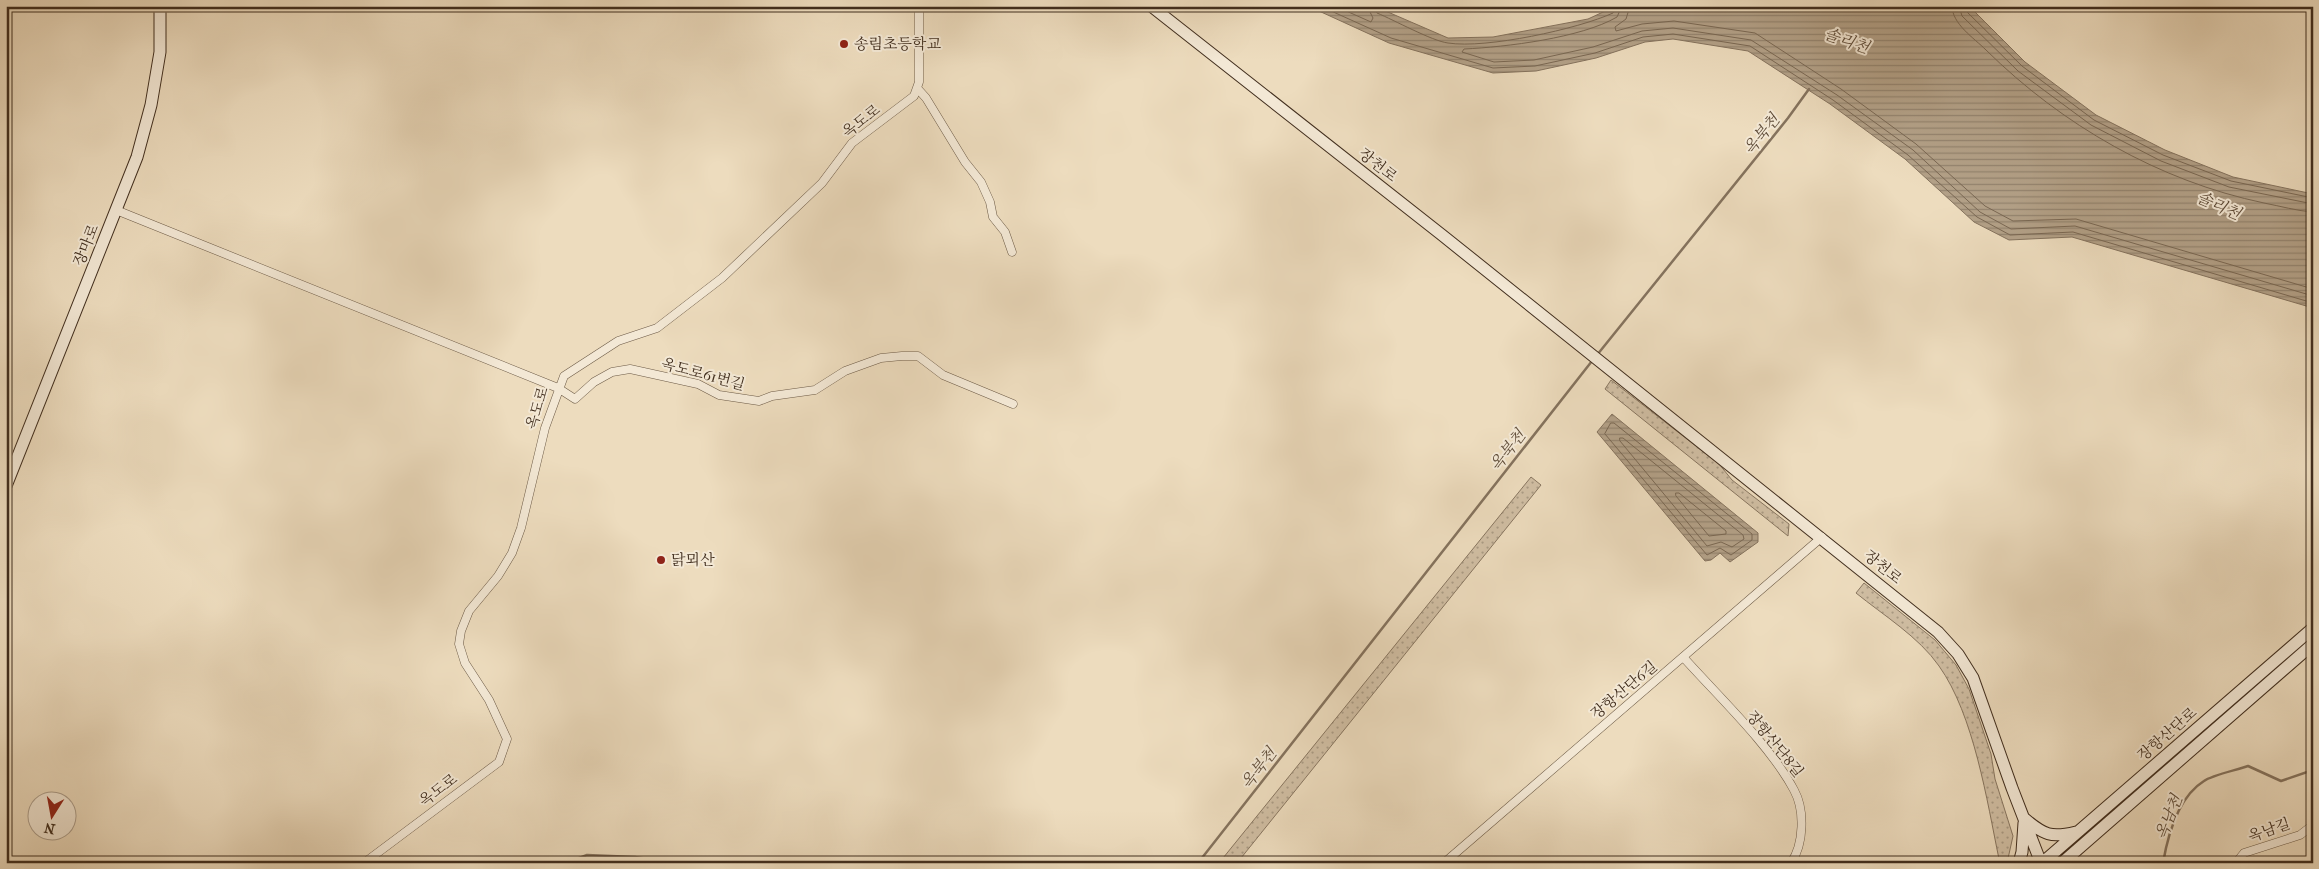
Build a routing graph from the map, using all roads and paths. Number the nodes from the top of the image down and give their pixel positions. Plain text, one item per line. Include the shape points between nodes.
1 (160, 6) edge
2 (919, 6) edge
3 (1151, 6) edge
4 (917, 88) junction
5 (116, 210) junction
6 (1012, 252) dead end
7 (558, 388) junction
8 (1013, 404) dead end
9 (6, 486) edge
10 (1822, 537) junction
11 (2313, 628) edge
12 (2313, 644) edge
13 (1684, 658) junction
14 (2024, 819) junction
15 (2313, 825) edge
16 (2078, 832) junction
17 (2070, 858) edge
18 (364, 863) edge
19 (1444, 863) edge
20 (1791, 863) edge
21 (2019, 863) edge
22 (2042, 863) edge
23 (2062, 863) edge
24 (2236, 863) edge

1 - 5 main road, 장마로 via 160,52 151,105 137,157
2 - 4 street
3 - 10 main road, 장천로
4 - 6 street via 981,182 993,217 1005,232
4 - 7 street, 옥도로 via 914,96 852,143 822,183 722,278 657,328 618,341 564,376
5 - 7 street
5 - 9 main road, 장마로
7 - 8 street, 옥도로61번길 via 575,399 594,382 612,372 630,369 698,384 719,395 759,401 815,390 846,372 881,358 918,356 943,375
7 - 18 street, 옥도로 via 512,553 469,611 461,631 464,663 502,724 506,746 499,762
10 - 13 street, 장항산단6길
10 - 14 main road, 장천로 via 1938,632 1958,654 1973,678
11 - 16 main road, 장항산단로
12 - 17 main road, 장항산단로
13 - 19 street, 장항산단6길
13 - 20 street, 장항산단8길 via 1768,752 1795,790 1802,813 1800,838
14 - 16 main road via 2041,833 2057,836
14 - 21 main road
14 - 22 main road, 장천로
15 - 24 street, 옥남길 via 2300,835 2244,853
16 - 22 main road, 장항산단로
17 - 23 main road, 장항산단로

